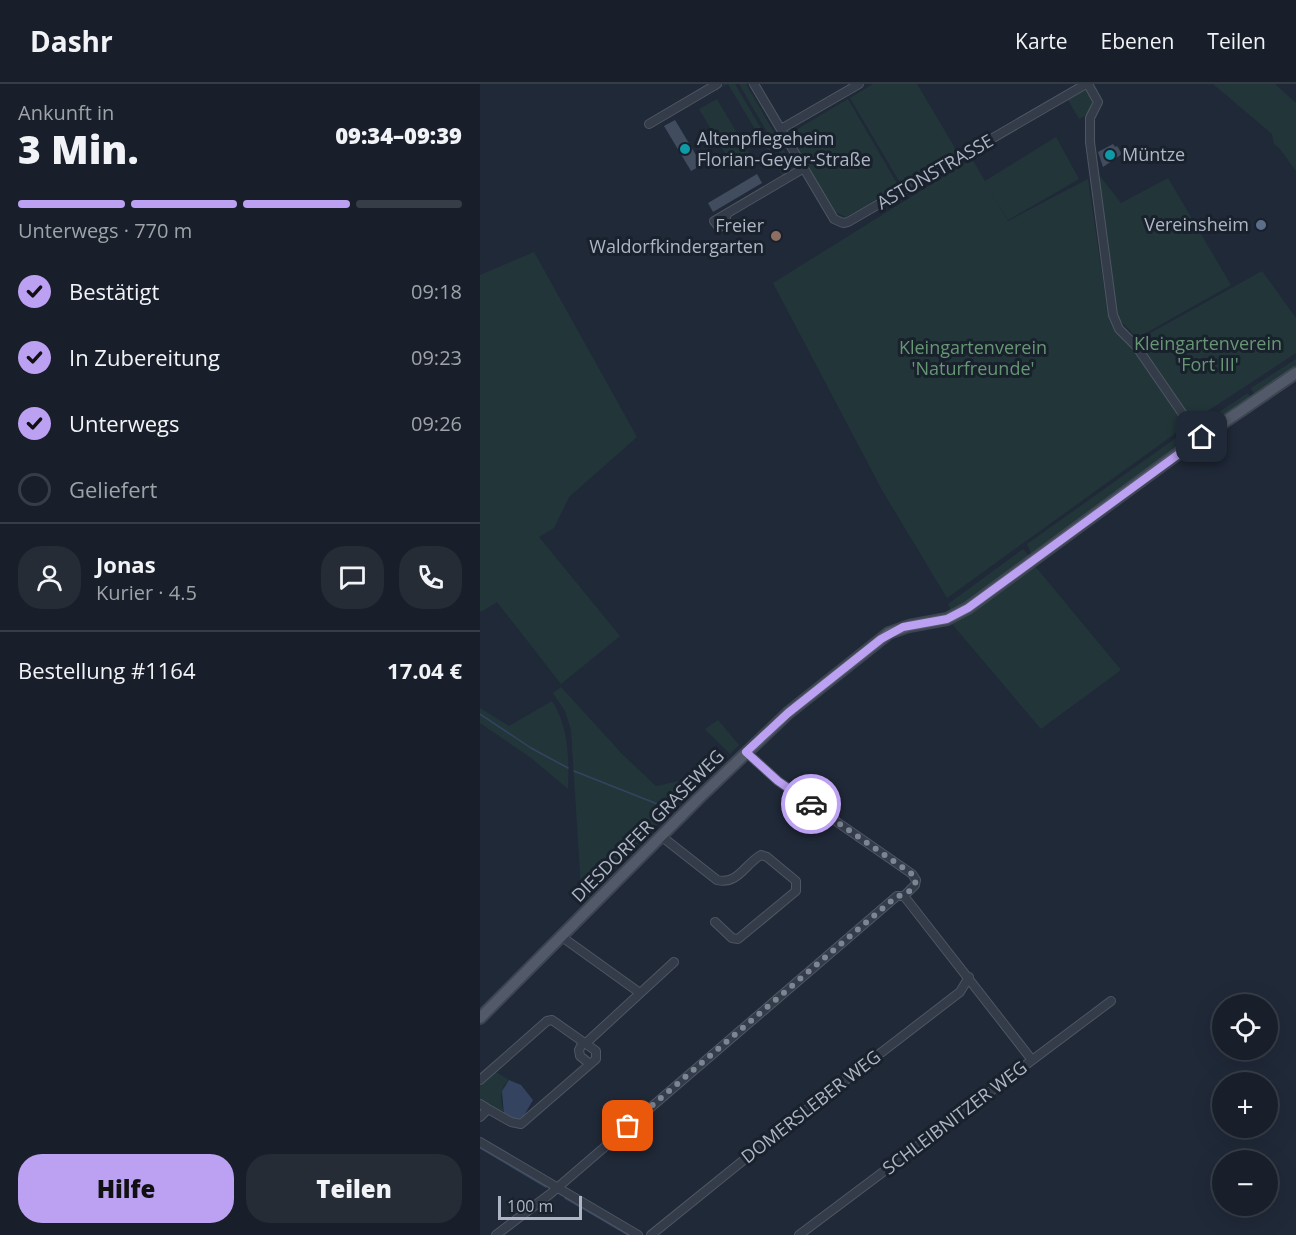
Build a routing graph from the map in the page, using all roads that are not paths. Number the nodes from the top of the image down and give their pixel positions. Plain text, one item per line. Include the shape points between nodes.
1 (717, 84) edge
2 (754, 84) edge
3 (859, 84) edge
4 (1087, 84) edge
5 (649, 124) dead end
6 (781, 129) junction
7 (804, 168) junction
8 (727, 214) dead end
9 (1296, 373) edge
10 (1191, 426) dead end
11 (746, 752) junction
12 (662, 836) junction
13 (904, 896) junction
14 (715, 921) dead end
15 (562, 937) junction
16 (674, 962) dead end
17 (969, 977) junction
18 (640, 993) junction
19 (1111, 1001) dead end
20 (480, 1017) edge
21 (584, 1043) junction
22 (1032, 1060) junction
23 (591, 1064) junction
24 (480, 1080) edge
25 (480, 1104) edge
26 (488, 1109) junction
27 (480, 1117) edge
28 (480, 1142) edge
29 (557, 1187) junction
30 (496, 1235) edge
31 (638, 1235) edge
32 (651, 1235) edge
33 (799, 1235) edge

1 - 5 street
2 - 6 street, ASTONSTRASSE
3 - 6 street
4 - 7 street, ASTONSTRASSE via 848,222 834,219
4 - 10 street via 1098,102 1090,118 1090,142 1113,315 1119,329 1136,345
6 - 7 street, ASTONSTRASSE
7 - 8 street
9 - 11 main road, DIESDORFER GRASEWEG via 1176,455 968,608 947,619 903,627 881,639
11 - 12 main road, DIESDORFER GRASEWEG
11 - 13 street via 778,781 912,874 915,885
12 - 14 street via 717,880 734,879 761,855 796,882 790,896 738,939
12 - 15 main road, DIESDORFER GRASEWEG
13 - 17 street
13 - 29 street via 897,896
15 - 18 street
15 - 20 main road, DIESDORFER GRASEWEG
16 - 18 street
17 - 22 street
17 - 32 street, DOMERSLEBER WEG via 953,998
18 - 21 street
19 - 22 street, SCHLEIBNITZER WEG
21 - 23 street via 580,1056
21 - 23 street via 596,1051
21 - 24 street via 552,1020 547,1021
22 - 33 street, SCHLEIBNITZER WEG
23 - 26 street via 521,1124
25 - 26 street
26 - 27 street
28 - 29 street
29 - 30 street
29 - 31 street

